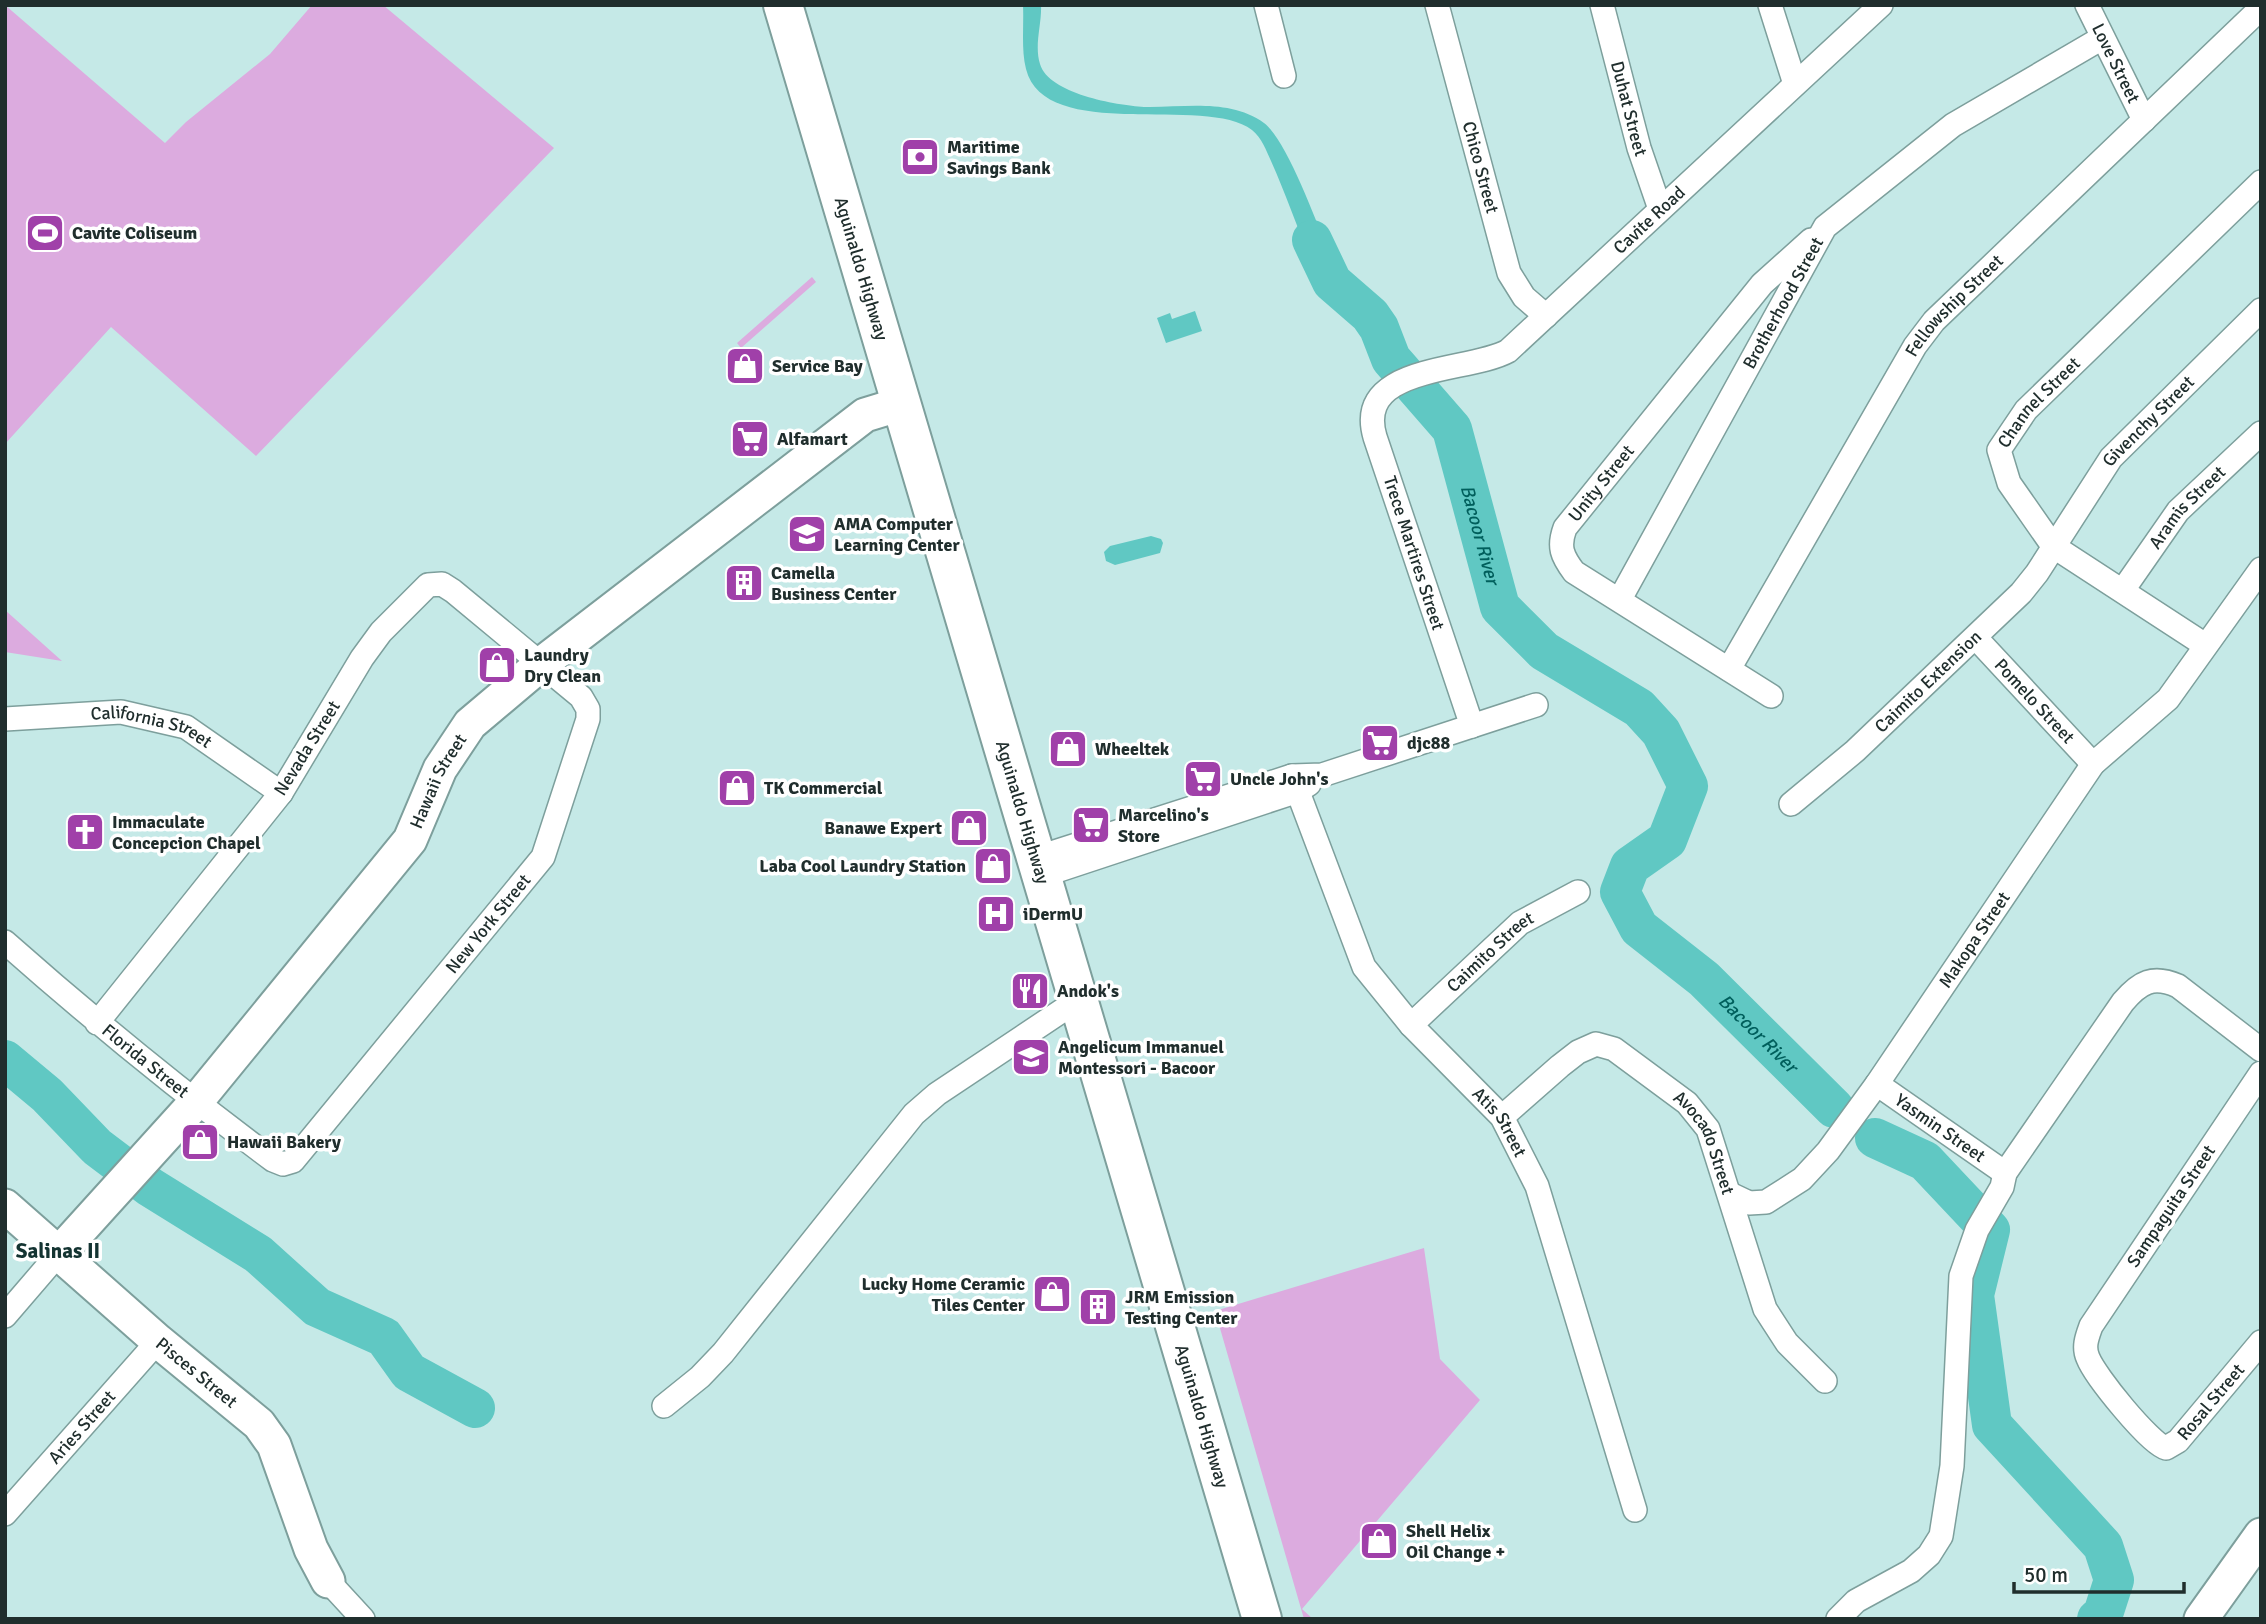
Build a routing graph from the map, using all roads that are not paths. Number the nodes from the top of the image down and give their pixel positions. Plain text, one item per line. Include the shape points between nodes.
1 (783, 5) edge
2 (1266, 5) edge
3 (1437, 5) edge
4 (1602, 5) edge
5 (1770, 5) edge
6 (1881, 5) edge
7 (2087, 5) edge
8 (2261, 8) edge
9 (2102, 38) junction
10 (1284, 76) dead end
11 (1795, 84) junction
12 (2144, 120) junction
13 (2257, 193) edge
14 (1660, 209) junction
15 (1825, 227) junction
16 (2261, 310) edge
17 (1546, 316) junction
18 (1394, 388) joint
19 (901, 404) junction
20 (2261, 433) edge
21 (2053, 546) junction
22 (2261, 569) edge
23 (2123, 590) junction
24 (1619, 599) junction
25 (1976, 638) junction
26 (2205, 645) junction
27 (540, 665) junction
28 (1729, 669) junction
29 (1771, 696) dead end
30 (1536, 705) dead end
31 (5, 719) edge
32 (1472, 726) junction
33 (2093, 764) junction
34 (1295, 783) junction
35 (281, 793) junction
36 (1791, 804) dead end
37 (1038, 867) junction
38 (1578, 892) dead end
39 (5, 942) edge
40 (1078, 1000) junction
41 (97, 1023) junction
42 (1411, 1025) junction
43 (2261, 1050) edge
44 (2261, 1073) edge
45 (1877, 1084) junction
46 (195, 1103) junction
47 (1502, 1117) junction
48 (293, 1161) joint
49 (2003, 1180) junction
50 (1730, 1194) junction
51 (5, 1206) edge
52 (60, 1252) junction
53 (5, 1315) edge
54 (158, 1341) junction
55 (2085, 1341) joint
56 (2261, 1342) edge
57 (1825, 1381) dead end
58 (664, 1406) dead end
59 (1634, 1510) dead end
60 (5, 1514) edge
61 (2261, 1535) edge
62 (328, 1581) joint
63 (363, 1619) edge
64 (1262, 1619) edge
65 (1838, 1619) edge
66 (2201, 1619) edge

1 - 19 highway, Aguinaldo Highway
2 - 10 street
3 - 17 street, Chico Street via 1509,273 1524,297
4 - 14 street, Duhat Street via 1639,148
5 - 11 street
6 - 11 street, Cavite Road
7 - 9 street, Love Street
8 - 12 street, Fellowship Street
9 - 12 street, Love Street
9 - 15 street, Brotherhood Street via 1953,125
11 - 14 street, Cavite Road
12 - 28 street, Fellowship Street via 1953,301 1922,337
13 - 21 street, Channel Street via 2026,410 1999,450 2009,483
14 - 17 street, Cavite Road
15 - 24 street, Brotherhood Street
15 - 24 street, Unity Street via 1762,284 1564,528 1559,543 1574,572
16 - 21 street, Givenchy Street via 2111,458
17 - 18 street, Cavite Road via 1498,357 1418,373
18 - 32 street, Trece Martires Street via 1374,404 1370,418
19 - 27 street, Hawaii Street via 865,415
19 - 37 highway, Aguinaldo Highway
20 - 23 street, Aramis Street via 2178,511
21 - 23 street, Channel Street
21 - 25 street, Caimito Extension via 2021,593
22 - 26 street, Makopa Street
23 - 26 street, Channel Street
24 - 28 street, Unity Street
25 - 33 street, Pomelo Street
25 - 36 street, Caimito Extension via 1856,751
26 - 33 street, Makopa Street via 2168,699
27 - 35 street, Nevada Street via 453,591 442,584 428,585 362,657
27 - 46 street, Hawaii Street via 462,734 440,769 410,840
27 - 48 street, New York Street via 581,697 588,709 549,845
28 - 29 street, Unity Street
30 - 32 street
31 - 35 street, California Street via 121,712 186,727
32 - 34 street
33 - 45 street, Makopa Street
34 - 37 street
34 - 42 street, Atis Street via 1364,967
35 - 41 street, Nevada Street
37 - 40 highway, Aguinaldo Highway
38 - 42 street, Caimito Street via 1520,923
39 - 41 street, Florida Street
40 - 58 street via 914,1114 723,1353
40 - 64 highway, Aguinaldo Highway
41 - 46 street, Florida Street
42 - 47 street, Atis Street
43 - 49 street via 2178,986 2150,980 2123,1002
44 - 55 street, Sampaguita Street
45 - 49 street, Yasmin Street
45 - 50 street, Makopa Street via 1828,1151 1783,1194 1749,1203
46 - 48 street, Florida Street via 273,1160
46 - 52 street, Hawaii Street
47 - 50 street, Avocado Street via 1578,1052 1596,1044 1614,1049 1698,1114 1708,1129
47 - 59 street, Atis Street via 1537,1186
49 - 65 street via 1977,1230 1961,1276 1952,1466 1941,1536 1911,1571 1856,1601
50 - 57 street, Avocado Street via 1765,1309 1787,1343
51 - 52 street, Pisces Street
52 - 53 street
52 - 54 street, Pisces Street
54 - 60 street, Aries Street
54 - 62 street, Pisces Street via 259,1424 274,1445 311,1549
55 - 56 street, Rosal Street via 2087,1357 2098,1373 2151,1439 2166,1448 2178,1441
61 - 66 street
62 - 63 street

